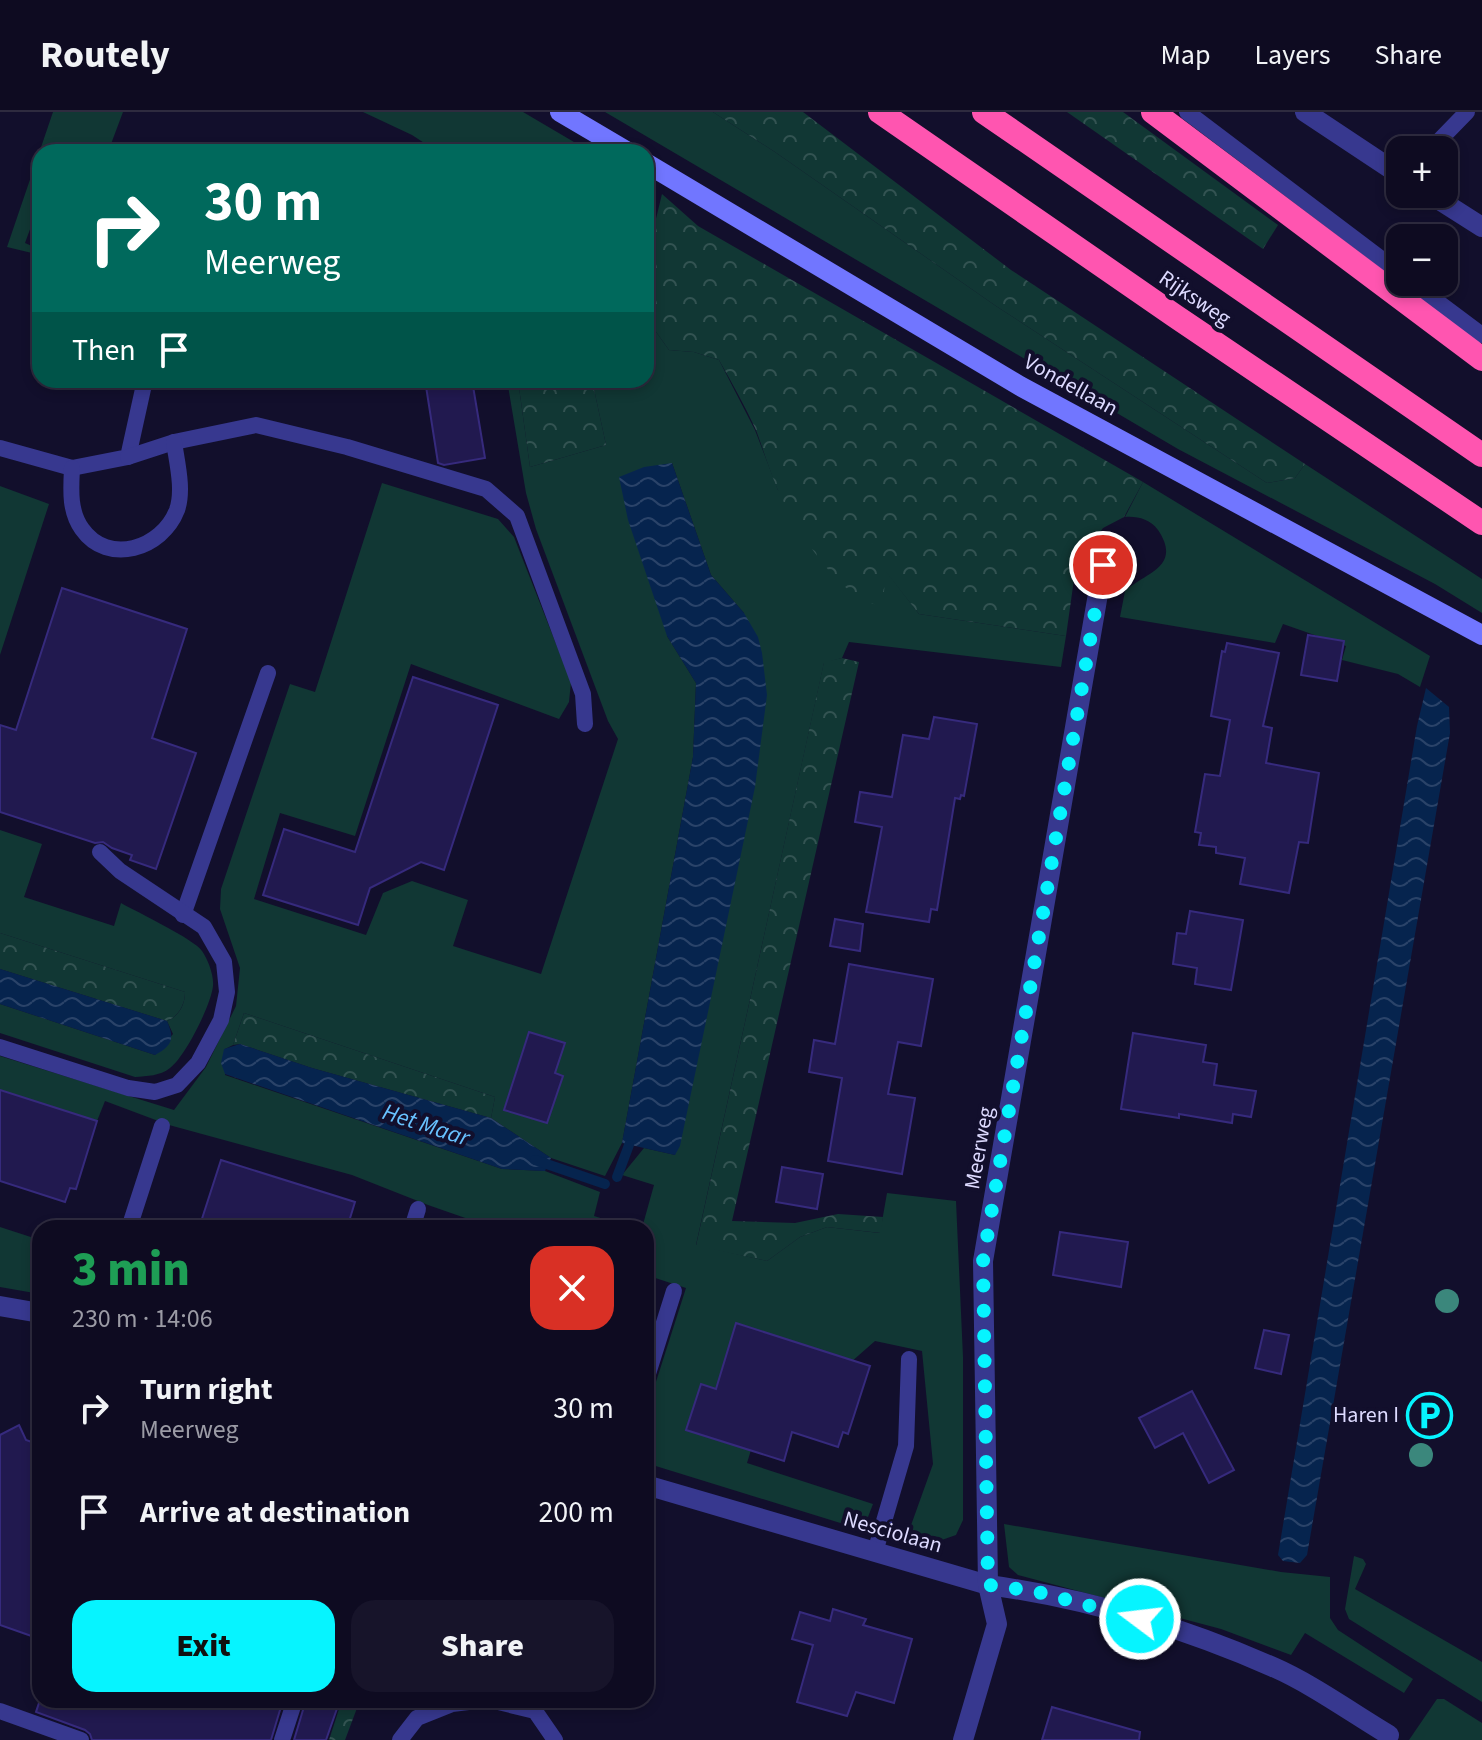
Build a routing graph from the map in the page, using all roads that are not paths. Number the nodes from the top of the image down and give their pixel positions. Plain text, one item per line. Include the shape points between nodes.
1 (560, 112) edge
2 (880, 112) edge
3 (984, 112) edge
4 (1153, 112) edge
5 (1187, 112) edge
6 (1305, 112) edge
7 (1467, 112) edge
8 (1444, 136) edge
9 (614, 144) edge
10 (1386, 166) edge
11 (654, 168) edge
12 (1452, 208) edge
13 (1482, 227) edge
14 (1386, 262) edge
15 (1430, 296) edge
16 (1482, 335) edge
17 (1482, 359) edge
18 (143, 388) edge
19 (174, 442) junction
20 (0, 448) edge
21 (1482, 455) edge
22 (128, 457) junction
23 (72, 468) junction
24 (1482, 523) edge
25 (1103, 565) dead end
26 (1482, 635) edge
27 (268, 673) dead end
28 (585, 724) dead end
29 (100, 852) dead end
30 (183, 915) junction
31 (0, 1047) edge
32 (162, 1126) dead end
33 (418, 1209) dead end
34 (132, 1220) edge
35 (415, 1220) edge
36 (674, 1291) dead end
37 (0, 1306) edge
38 (32, 1312) edge
39 (654, 1355) edge
40 (909, 1359) dead end
41 (654, 1487) edge
42 (875, 1552) junction
43 (988, 1585) junction
44 (292, 1708) edge
45 (442, 1708) edge
46 (522, 1708) edge
47 (0, 1711) edge
48 (1389, 1735) dead end
49 (81, 1740) edge
50 (282, 1740) edge
51 (400, 1740) edge
52 (555, 1740) edge
53 (963, 1740) edge

1 - 9 main road
2 - 24 highway, Rijksweg
3 - 21 highway, Rijksweg
4 - 17 highway
5 - 14 lane
6 - 10 street
7 - 8 lane
11 - 26 main road, Vondellaan via 1020,386
12 - 13 street
15 - 16 lane
18 - 22 lane
19 - 22 lane
19 - 23 lane via 180,487 177,510 163,531 141,548 113,550 82,529 72,509
19 - 28 lane via 256,425 486,489 517,516 583,694
20 - 23 lane
22 - 23 lane
25 - 43 street, Meerweg via 983,1261
27 - 30 lane
29 - 30 lane
30 - 31 lane via 204,927 218,950 227,992 221,1020 198,1063 177,1085 155,1092 128,1088
32 - 34 lane
33 - 35 lane
36 - 39 lane
37 - 38 street
40 - 42 lane via 906,1446
41 - 42 street, Nesciolaan
42 - 43 street, Nesciolaan
43 - 48 street, Nesciolaan via 1034,1591 1166,1626 1276,1668
43 - 53 street, Meerweg via 997,1624
44 - 50 lane
45 - 51 lane via 417,1718
46 - 52 lane via 535,1711
47 - 49 lane

